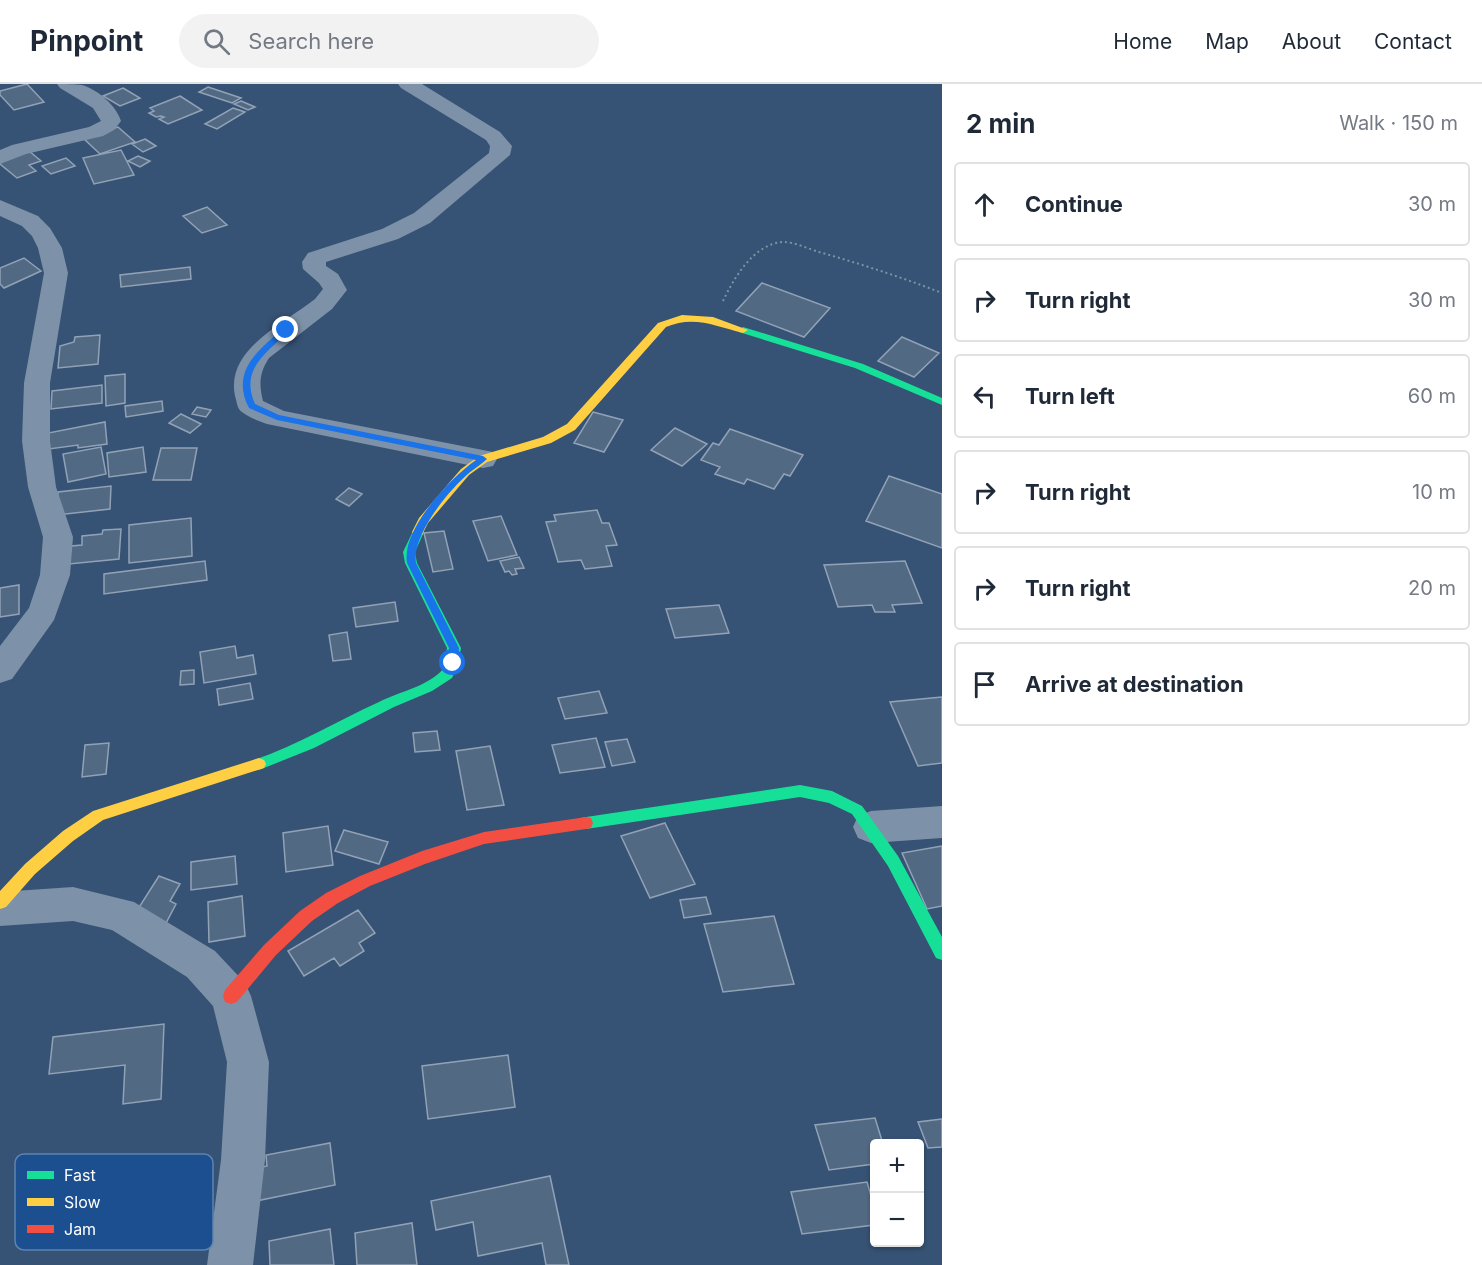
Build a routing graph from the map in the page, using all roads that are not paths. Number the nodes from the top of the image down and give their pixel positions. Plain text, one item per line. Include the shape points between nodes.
1 (67, 84) edge
2 (408, 84) edge
3 (0, 158) edge
4 (0, 207) edge
5 (942, 402) edge
6 (483, 459) junction
7 (0, 670) edge
8 (942, 822) edge
9 (872, 827) junction
10 (0, 902) edge
11 (0, 909) edge
12 (942, 953) edge
13 (231, 996) junction
14 (230, 1265) edge

1 - 3 street via 104,107 111,121 107,126 96,132 19,149
2 - 6 street via 493,136 501,146 499,155 422,218 390,234 316,258 315,269 329,279 335,290 319,310 262,350 249,369 245,391 251,406 277,418
4 - 7 street via 30,221 42,233 56,273 37,383 36,441 42,487 58,537 55,575 44,612
5 - 6 street via 859,366 696,316 662,325 571,427 548,440
6 - 10 street via 465,472 423,521 409,552 454,648 447,674 314,742 266,762 98,815 30,869
8 - 9 street
9 - 12 street
9 - 13 street via 857,810 832,797 800,791 484,838 422,858 332,898 284,936
11 - 13 street via 73,904 120,914 201,964
13 - 14 street via 248,1062 243,1160

